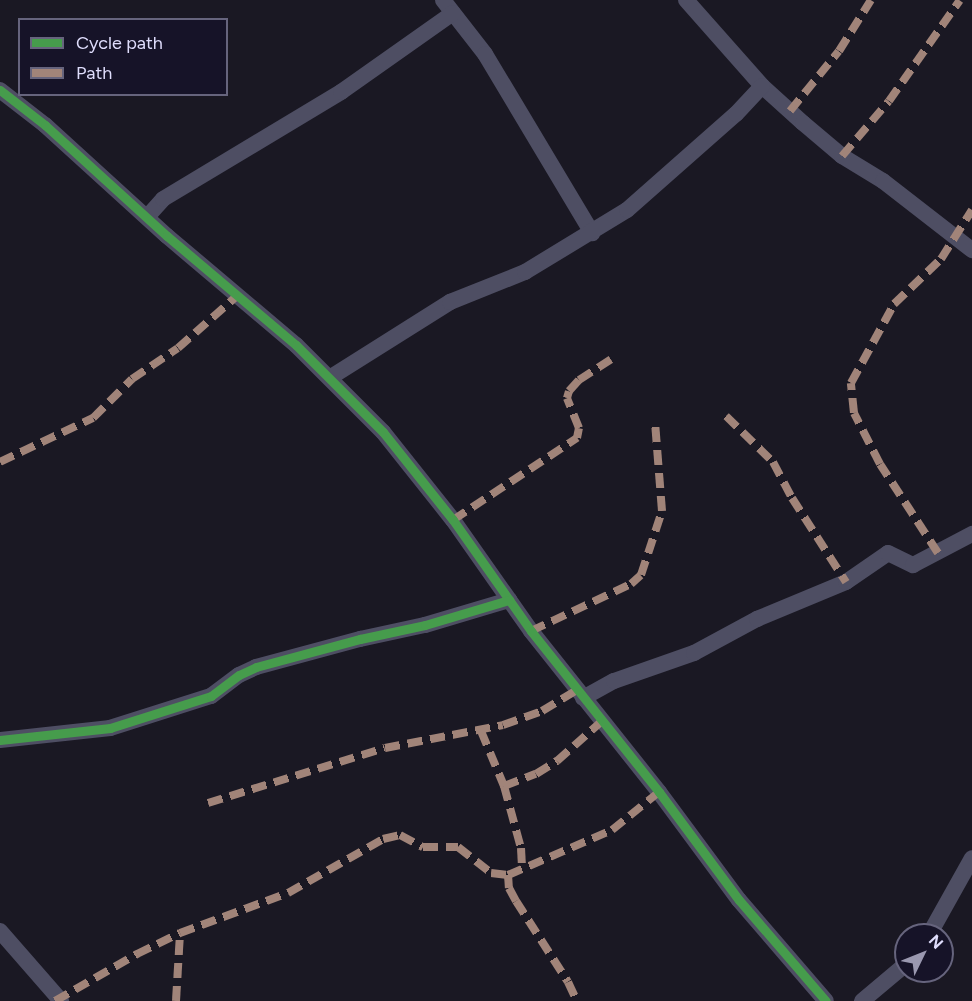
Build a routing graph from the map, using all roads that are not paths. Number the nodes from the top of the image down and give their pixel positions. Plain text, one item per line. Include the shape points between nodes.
1 (686, 0) edge
2 (448, 6) edge
3 (762, 86) junction
4 (0, 90) edge
5 (147, 217) junction
6 (592, 233) junction
7 (972, 250) edge
8 (331, 377) junction
9 (972, 534) edge
10 (509, 600) junction
11 (583, 698) junction
12 (0, 740) edge
13 (972, 858) edge
14 (936, 923) edge
15 (0, 931) edge
16 (894, 974) edge
17 (61, 1001) edge
18 (826, 1001) edge
19 (862, 1001) edge

1 - 3 street
2 - 5 street via 341,93 163,199
2 - 6 street via 485,54
3 - 6 street via 736,114 627,210
3 - 7 street via 842,156 883,181
4 - 5 street
5 - 8 street
6 - 8 street via 525,272 450,302
8 - 10 street via 417,474
9 - 11 street via 914,565 888,553 846,582 757,619 694,653 614,681
10 - 11 street
10 - 12 street via 256,667 211,696 110,728
11 - 18 street via 739,900
13 - 14 street
15 - 17 street
16 - 19 street

